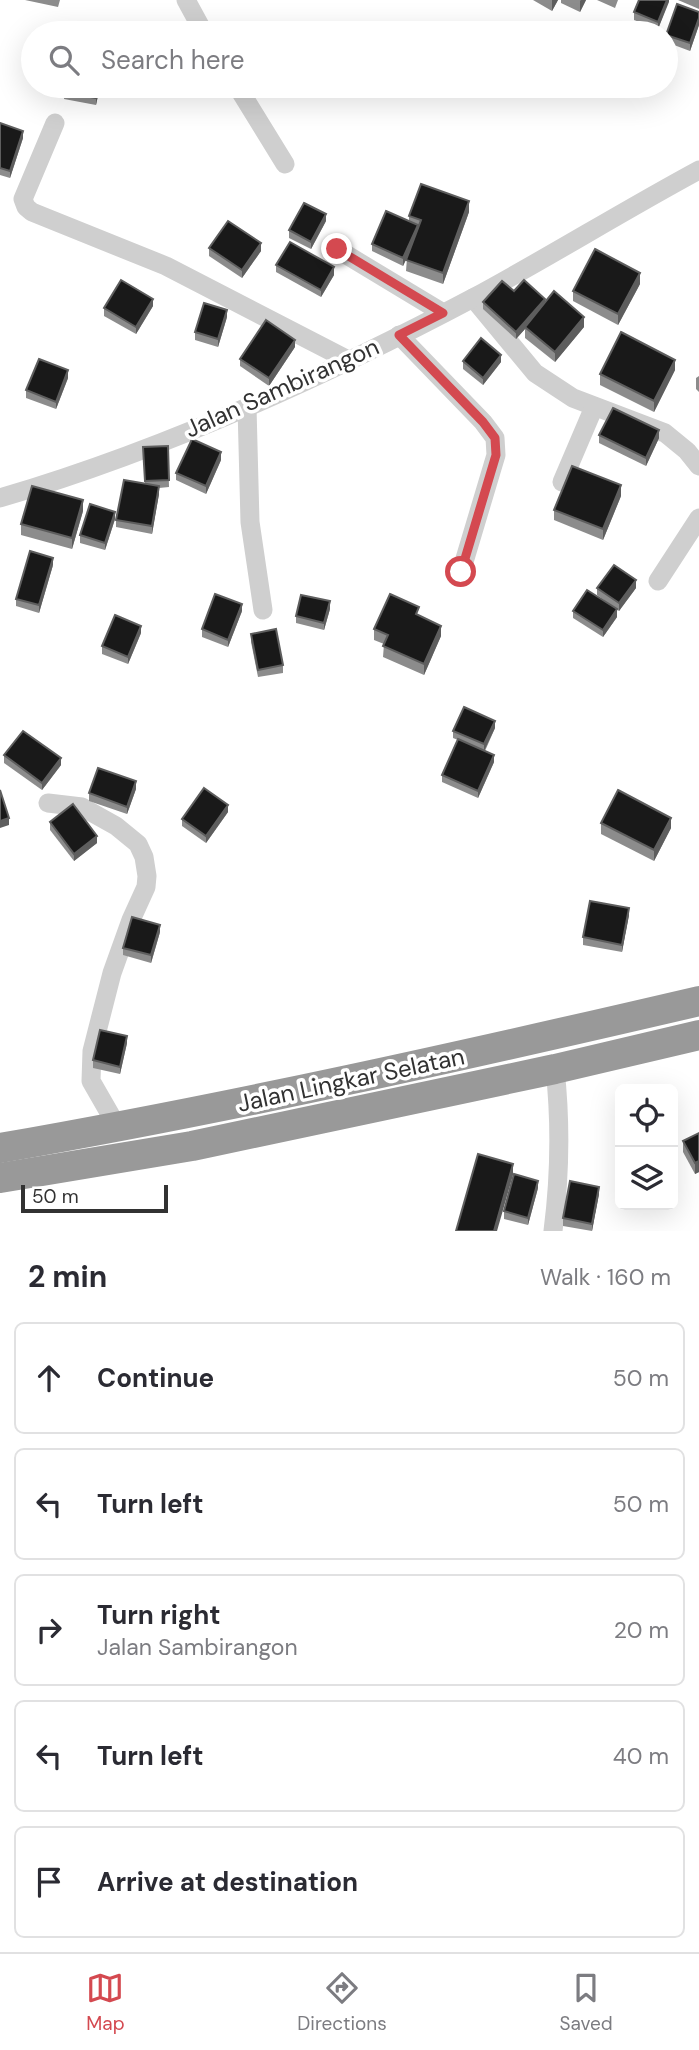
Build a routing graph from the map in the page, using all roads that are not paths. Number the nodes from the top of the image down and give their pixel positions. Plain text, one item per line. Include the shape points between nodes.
1 (186, 0) edge
2 (197, 21) edge
3 (244, 98) edge
4 (55, 123) dead end
5 (285, 164) dead end
6 (699, 170) edge
7 (337, 249) dead end
8 (473, 298) junction
9 (443, 313) junction
10 (399, 335) junction
11 (348, 360) junction
12 (247, 407) junction
13 (594, 407) junction
14 (699, 466) edge
15 (562, 482) edge
16 (0, 498) edge
17 (699, 518) edge
18 (461, 572) dead end
19 (658, 581) dead end
20 (263, 610) dead end
21 (48, 803) dead end
22 (699, 1001) edge
23 (699, 1035) edge
24 (555, 1069) junction
25 (186, 1115) junction
26 (118, 1128) junction
27 (192, 1146) junction
28 (0, 1148) edge
29 (0, 1178) edge
30 (553, 1231) edge

1 - 2 street
3 - 5 street
4 - 11 street via 23,198 32,212 166,266
6 - 8 street, Jalan Sambirangon
7 - 9 street
8 - 9 street, Jalan Sambirangon
8 - 13 street via 535,373
9 - 10 street, Jalan Sambirangon
10 - 11 street, Jalan Sambirangon
10 - 18 street via 495,438 496,455
11 - 12 street, Jalan Sambirangon
12 - 16 street, Jalan Sambirangon via 138,453
12 - 20 street via 250,522
13 - 14 street via 665,433
13 - 15 street
17 - 19 street
21 - 26 street via 82,807 116,826 138,844 144,857 146,887 112,973 92,1051 91,1081
22 - 25 highway, Jalan Lingkar Selatan
23 - 24 highway, Jalan Lingkar Selatan
24 - 27 highway, Jalan Lingkar Selatan
24 - 30 street via 560,1113
25 - 26 highway, Jalan Lingkar Selatan
25 - 27 highway
26 - 28 highway, Jalan Lingkar Selatan
27 - 29 highway, Jalan Lingkar Selatan

